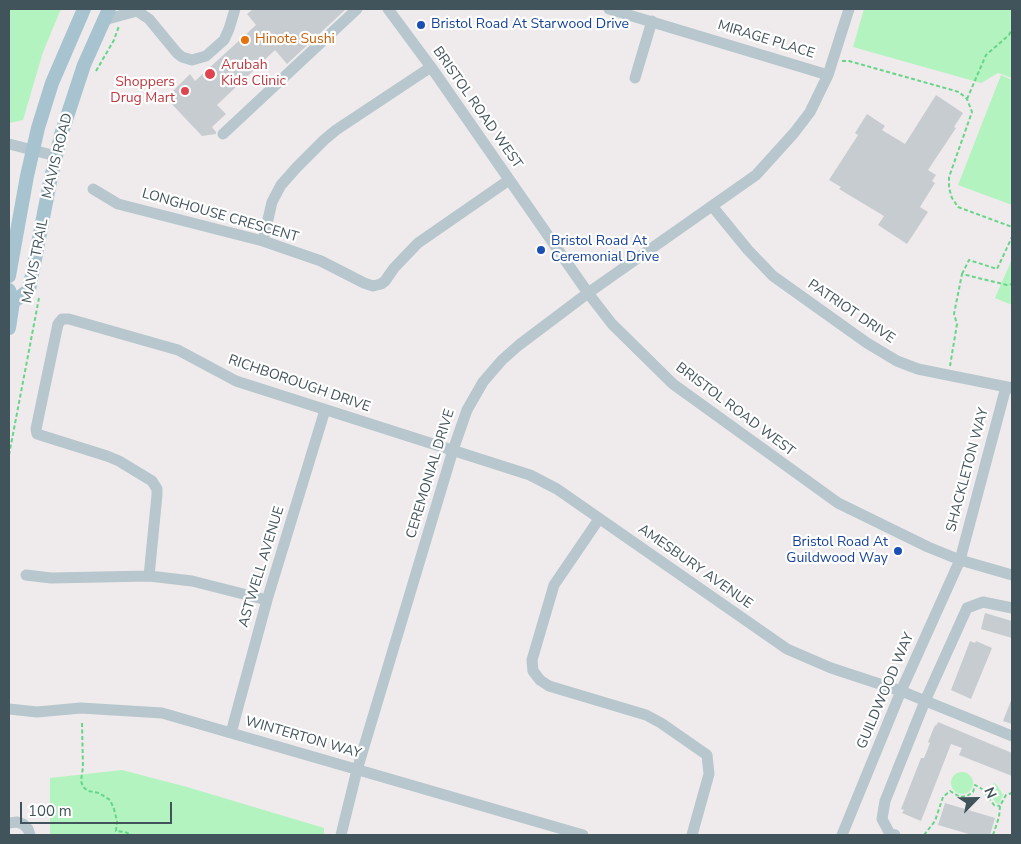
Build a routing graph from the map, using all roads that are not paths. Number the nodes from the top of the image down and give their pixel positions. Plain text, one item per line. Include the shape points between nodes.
1 (84, 9) edge
2 (235, 9) edge
3 (357, 9) edge
4 (388, 9) edge
5 (609, 9) edge
6 (849, 9) edge
7 (136, 10) edge
8 (107, 14) edge
9 (652, 21) junction
10 (431, 66) junction
11 (828, 75) junction
12 (635, 78) dead end
13 (223, 134) dead end
14 (9, 144) edge
15 (33, 149) junction
16 (56, 156) junction
17 (509, 180) junction
18 (93, 189) dead end
19 (712, 206) junction
20 (263, 241) junction
21 (9, 276) edge
22 (588, 293) junction
23 (11, 296) edge
24 (9, 328) edge
25 (1009, 388) edge
26 (325, 410) junction
27 (453, 450) junction
28 (599, 519) junction
29 (960, 560) junction
30 (26, 575) dead end
31 (1012, 575) edge
32 (149, 576) junction
33 (267, 600) junction
34 (1012, 608) edge
35 (901, 691) junction
36 (925, 701) junction
37 (9, 709) edge
38 (231, 733) junction
39 (1012, 736) edge
40 (357, 770) junction
41 (9, 823) edge
42 (30, 835) edge
43 (341, 835) edge
44 (583, 835) edge
45 (692, 835) edge
46 (842, 835) edge
47 (895, 835) edge

1 - 15 main road, MAVIS ROAD via 52,83
2 - 7 street via 224,40 206,56 192,60 177,53 149,19
3 - 13 street
4 - 10 street, BRISTOL ROAD WEST
5 - 9 street, MIRAGE PLACE
6 - 11 street, CEREMONIAL DRIVE
7 - 8 street
8 - 16 main road, MAVIS ROAD via 84,65
9 - 11 street, MIRAGE PLACE
9 - 12 street
10 - 17 street, BRISTOL ROAD WEST
10 - 20 street via 336,130 297,167 281,185 272,202
11 - 19 street, CEREMONIAL DRIVE via 810,112 784,145 756,175
14 - 15 street
15 - 16 street
15 - 21 main road, MAVIS ROAD
16 - 23 main road, MAVIS ROAD via 29,290
17 - 20 street, LONGHOUSE CRESCENT via 418,243 381,284 373,286 320,261
17 - 22 street, BRISTOL ROAD WEST
18 - 20 street, LONGHOUSE CRESCENT via 118,204
19 - 22 street, CEREMONIAL DRIVE
19 - 25 street, PATRIOT DRIVE via 773,276 866,344 918,369
22 - 27 street, CEREMONIAL DRIVE via 519,345 483,382 467,410
22 - 29 street, BRISTOL ROAD WEST via 612,324 673,384 764,451 838,503
23 - 24 main road, MAVIS ROAD
25 - 29 street, SHACKLETON WAY
26 - 27 street, RICHBOROUGH DRIVE
26 - 32 street, RICHBOROUGH DRIVE via 236,381 178,350 62,319 58,324 37,434 107,456 152,481 157,495
26 - 33 street, ASTWELL AVENUE
27 - 28 street, AMESBURY AVENUE via 530,475 558,489
27 - 40 street, CEREMONIAL DRIVE
28 - 35 street, AMESBURY AVENUE via 787,649 831,668
28 - 45 street via 554,585 532,660 533,671 549,686 661,723 706,755 709,774
29 - 31 street, BRISTOL ROAD WEST
29 - 35 street, GUILDWOOD WAY
30 - 32 street via 51,578
32 - 33 street via 192,581
33 - 38 street, ASTWELL AVENUE
34 - 36 street via 983,602 967,608
35 - 36 street, AMESBURY AVENUE
35 - 46 street, GUILDWOOD WAY
36 - 39 street, AMESBURY AVENUE
36 - 47 street via 885,801 882,819 890,834
37 - 38 street, WINTERTON WAY via 37,712 81,708 147,711
38 - 40 street, WINTERTON WAY
40 - 43 street, CEREMONIAL DRIVE
40 - 44 street, WINTERTON WAY
41 - 42 street via 23,824

